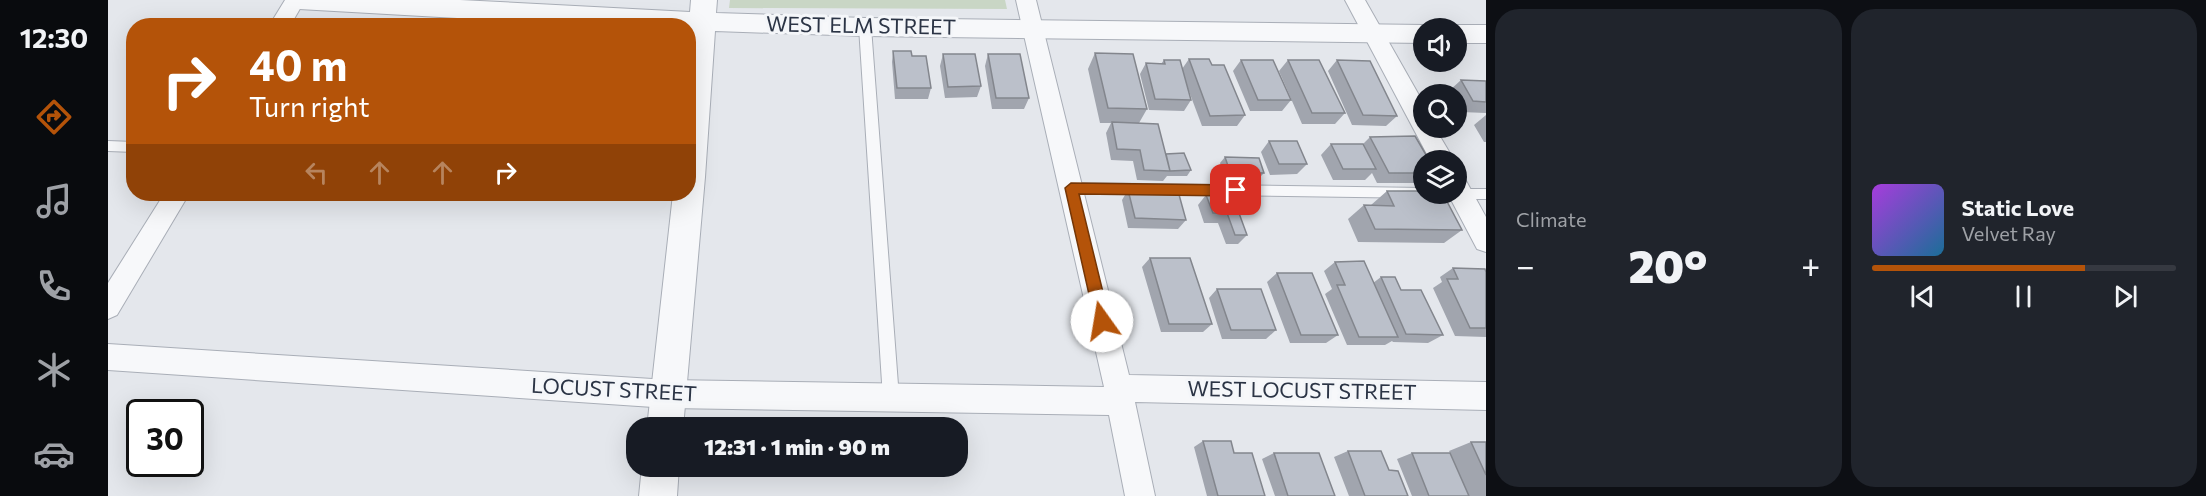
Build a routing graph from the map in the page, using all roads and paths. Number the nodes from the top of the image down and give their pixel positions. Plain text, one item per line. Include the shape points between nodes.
1 (294, 0) edge
2 (299, 0) edge
3 (1026, 0) edge
4 (1355, 0) edge
5 (703, 11) edge
6 (284, 18) edge
7 (865, 27) junction
8 (1033, 28) junction
9 (1372, 34) junction
10 (1413, 34) edge
11 (1467, 34) edge
12 (1486, 34) edge
13 (696, 94) edge
14 (1413, 107) edge
15 (108, 146) edge
16 (126, 147) edge
17 (1071, 188) junction
18 (1467, 192) edge
19 (1413, 193) edge
20 (1486, 194) edge
21 (173, 201) edge
22 (687, 201) edge
23 (1462, 204) edge
24 (1486, 241) edge
25 (108, 307) edge
26 (108, 357) edge
27 (669, 394) junction
28 (1119, 394) junction
29 (1486, 396) edge
30 (891, 398) junction
31 (666, 417) edge
32 (660, 477) edge
33 (658, 496) edge
34 (1140, 496) edge

1 - 6 street
2 - 5 street, WEST ELM STREET
3 - 8 street
4 - 9 street
5 - 7 street, WEST ELM STREET
5 - 13 street
7 - 8 street, WEST ELM STREET
7 - 30 lane
8 - 9 street, WEST ELM STREET
8 - 17 street
9 - 10 street, WEST ELM STREET
9 - 14 street
11 - 12 street
15 - 16 lane
17 - 19 lane
17 - 28 street
18 - 20 lane
21 - 25 street
22 - 27 street
23 - 24 street
26 - 27 street, LOCUST STREET
27 - 30 street, LOCUST STREET
27 - 31 street
28 - 29 street, WEST LOCUST STREET
28 - 30 street, LOCUST STREET
28 - 34 street
32 - 33 street

